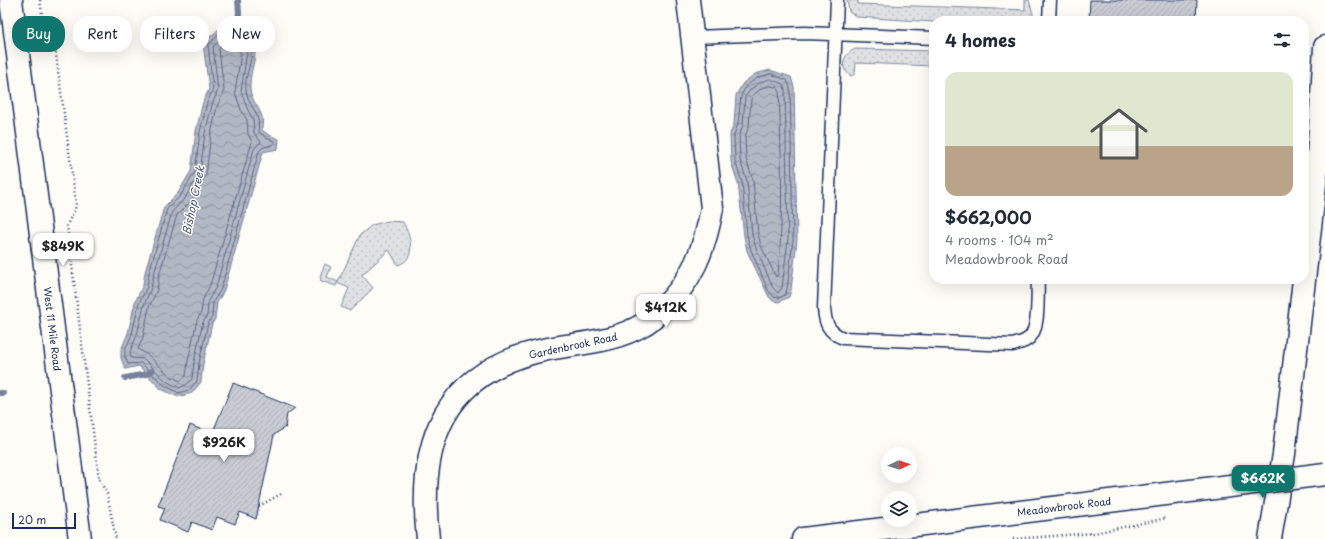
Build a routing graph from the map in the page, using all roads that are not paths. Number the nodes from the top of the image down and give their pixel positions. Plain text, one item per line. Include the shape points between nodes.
1 (11, 0) edge
2 (688, 0) edge
3 (838, 0) edge
4 (1050, 0) edge
5 (1049, 16) edge
6 (836, 34) junction
7 (693, 37) junction
8 (929, 38) edge
9 (1325, 47) edge
10 (1309, 236) edge
11 (1038, 284) edge
12 (1304, 284) edge
13 (1325, 474) edge
14 (80, 539) edge
15 (428, 539) edge
16 (803, 539) edge
17 (1270, 539) edge

1 - 14 main road, West 11 Mile Road
2 - 7 main road, Gardenbrook Road
3 - 6 lane
4 - 5 lane
6 - 7 lane
6 - 8 lane
6 - 11 lane via 824,308 827,327 834,335 843,338 1013,345 1031,337 1035,328
7 - 15 main road, Gardenbrook Road via 712,208 708,232 699,258 674,298 645,324 610,338 549,349 504,362 464,390 446,412 432,442 425,476
9 - 10 main road via 1318,158
12 - 17 main road via 1284,454
13 - 16 main road, Meadowbrook Road, bridge

